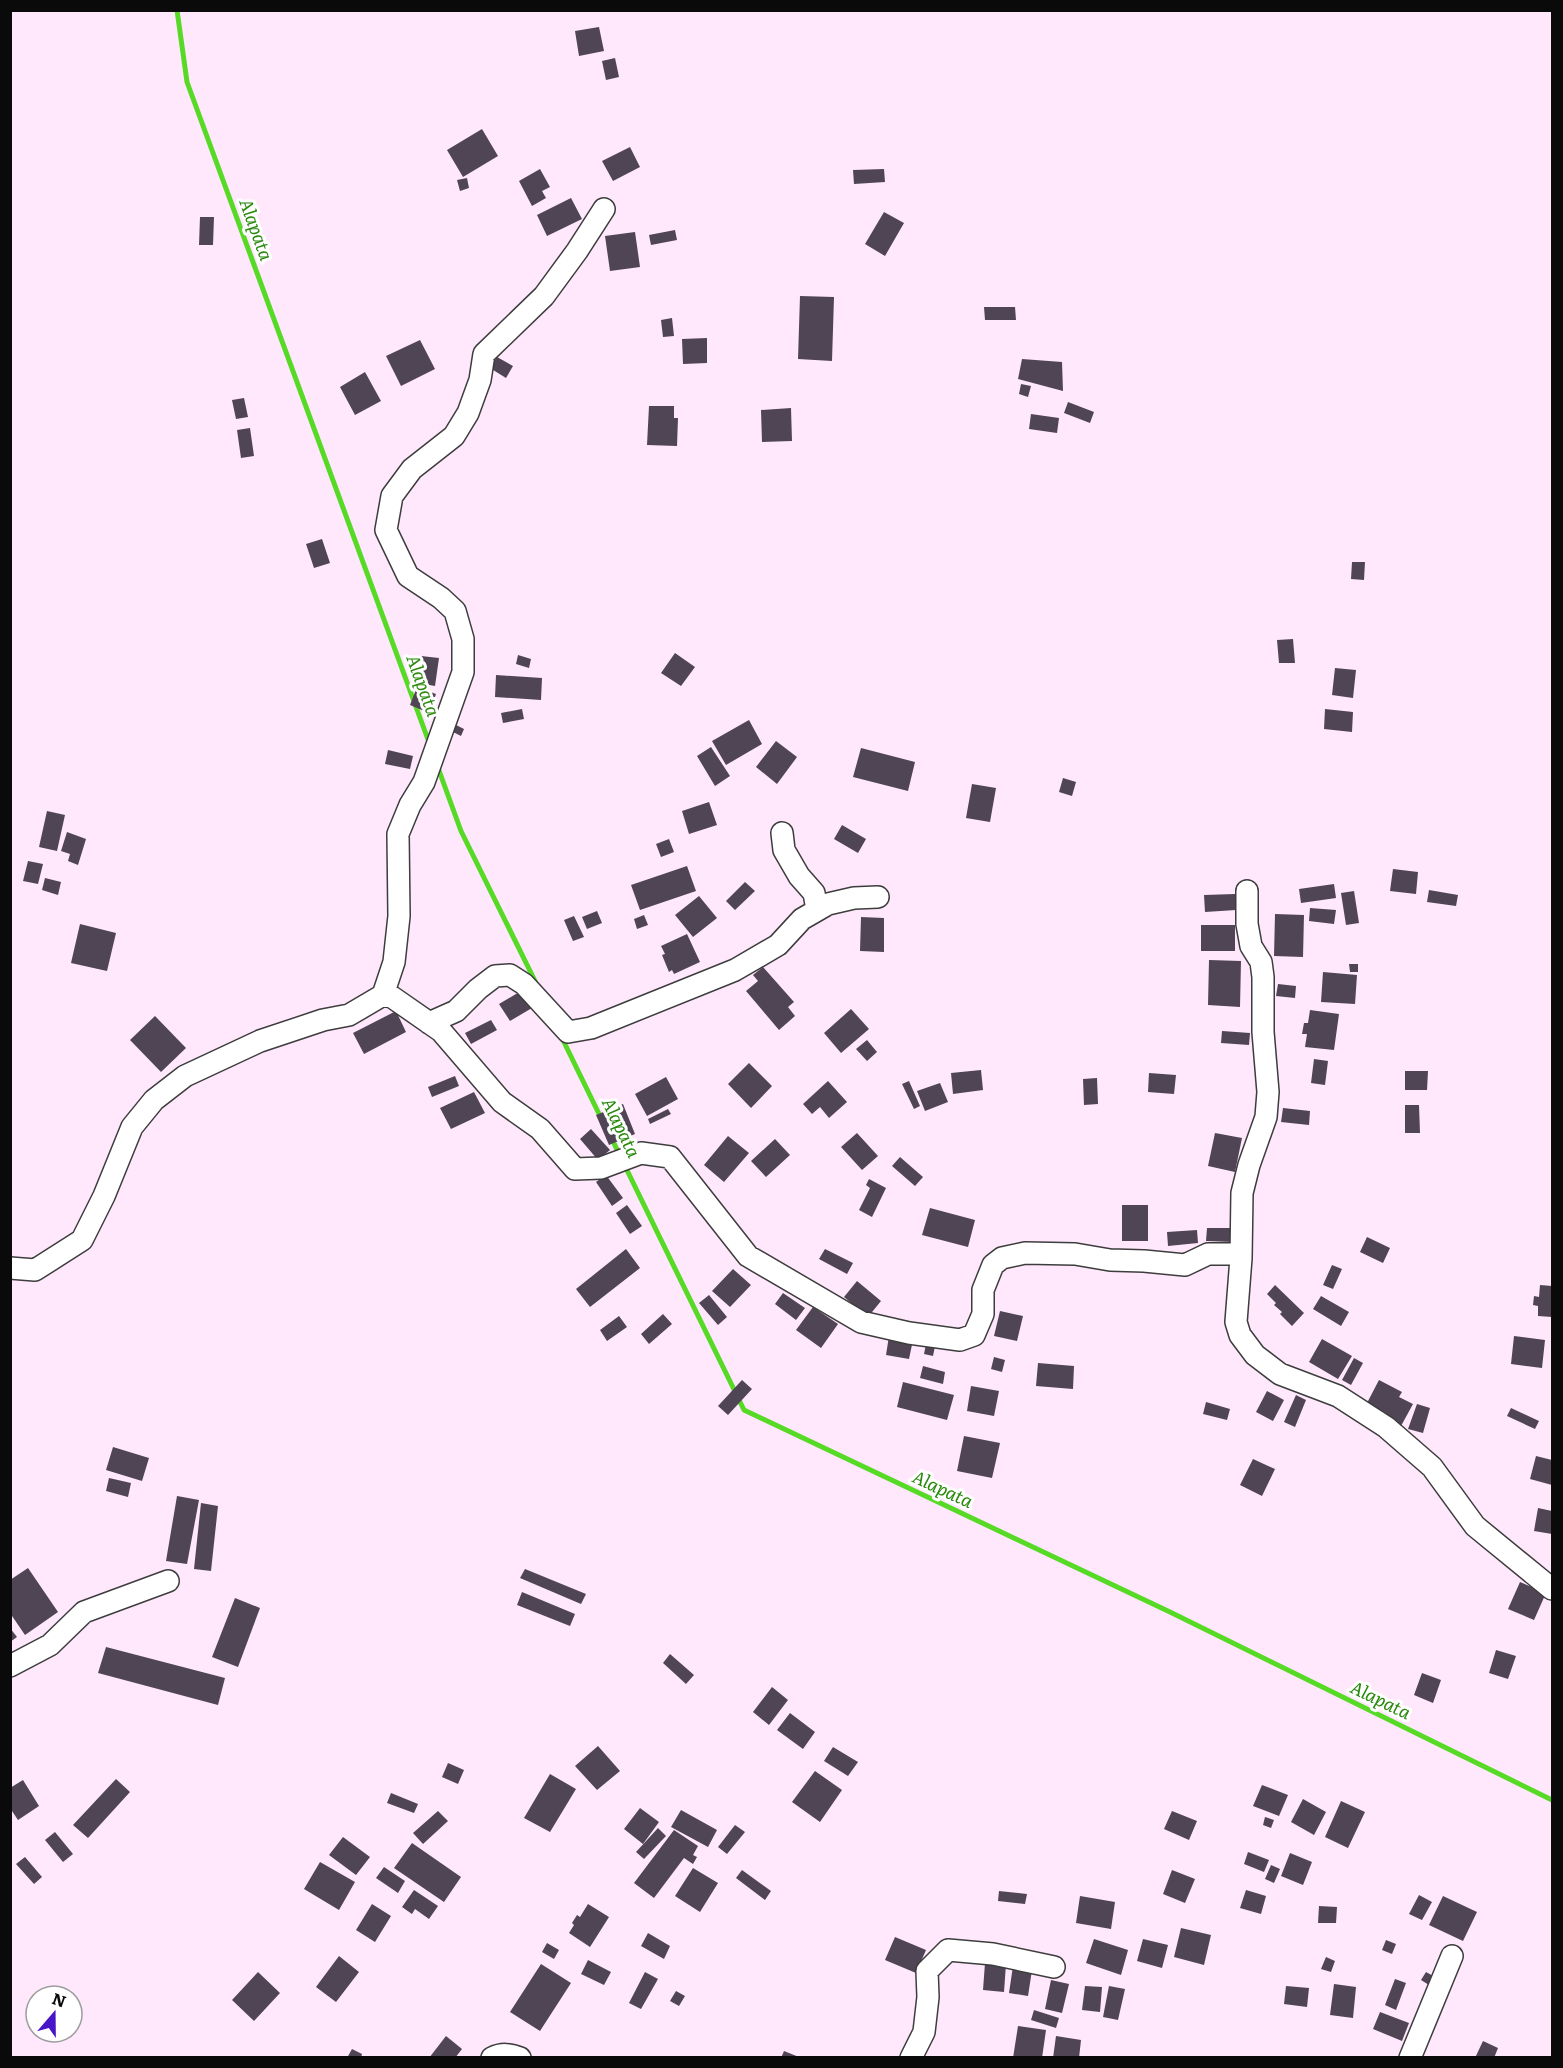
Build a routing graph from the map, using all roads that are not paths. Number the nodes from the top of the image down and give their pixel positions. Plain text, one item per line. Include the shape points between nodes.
1 (604, 209) dead end
2 (783, 834) dead end
3 (1247, 891) dead end
4 (878, 897) dead end
5 (817, 910) junction
6 (383, 995) junction
7 (429, 1023) junction
8 (1241, 1254) junction
9 (10, 1268) edge
10 (168, 1581) dead end
11 (1552, 1589) edge
12 (10, 1666) edge
13 (1452, 1956) dead end
14 (1054, 1966) dead end
15 (492, 2058) edge
16 (520, 2058) edge
17 (911, 2058) edge
18 (1410, 2058) edge

1 - 6 street via 544,296 484,354 468,413 454,436 412,469 392,496 386,530 408,576 455,611 463,639 463,672 424,782 398,834 399,916 394,962
2 - 5 street via 784,850 814,893
3 - 8 street via 1251,946 1261,962 1263,977 1268,1092 1266,1117 1242,1193
4 - 5 street via 854,898
5 - 7 street via 802,919 777,945 735,970 591,1028 567,1032 524,984 510,975 495,976 456,1011
6 - 7 street
6 - 9 street via 349,1016 323,1020 260,1041 185,1077 154,1100 132,1127 82,1240 35,1270
7 - 8 street via 441,1031 502,1102 540,1129 575,1169 601,1168 641,1153 670,1157 748,1256 861,1322 909,1334 960,1340 974,1335 983,1314 983,1290 993,1265 1002,1258 1025,1253 1185,1265 1208,1254
8 - 11 street via 1236,1322 1240,1335 1255,1355 1280,1374 1338,1396 1386,1427 1432,1467 1475,1526
10 - 12 street via 84,1612 50,1645
13 - 18 street
14 - 17 street via 948,1950 927,1971 924,2032
15 - 16 street via 506,2054

